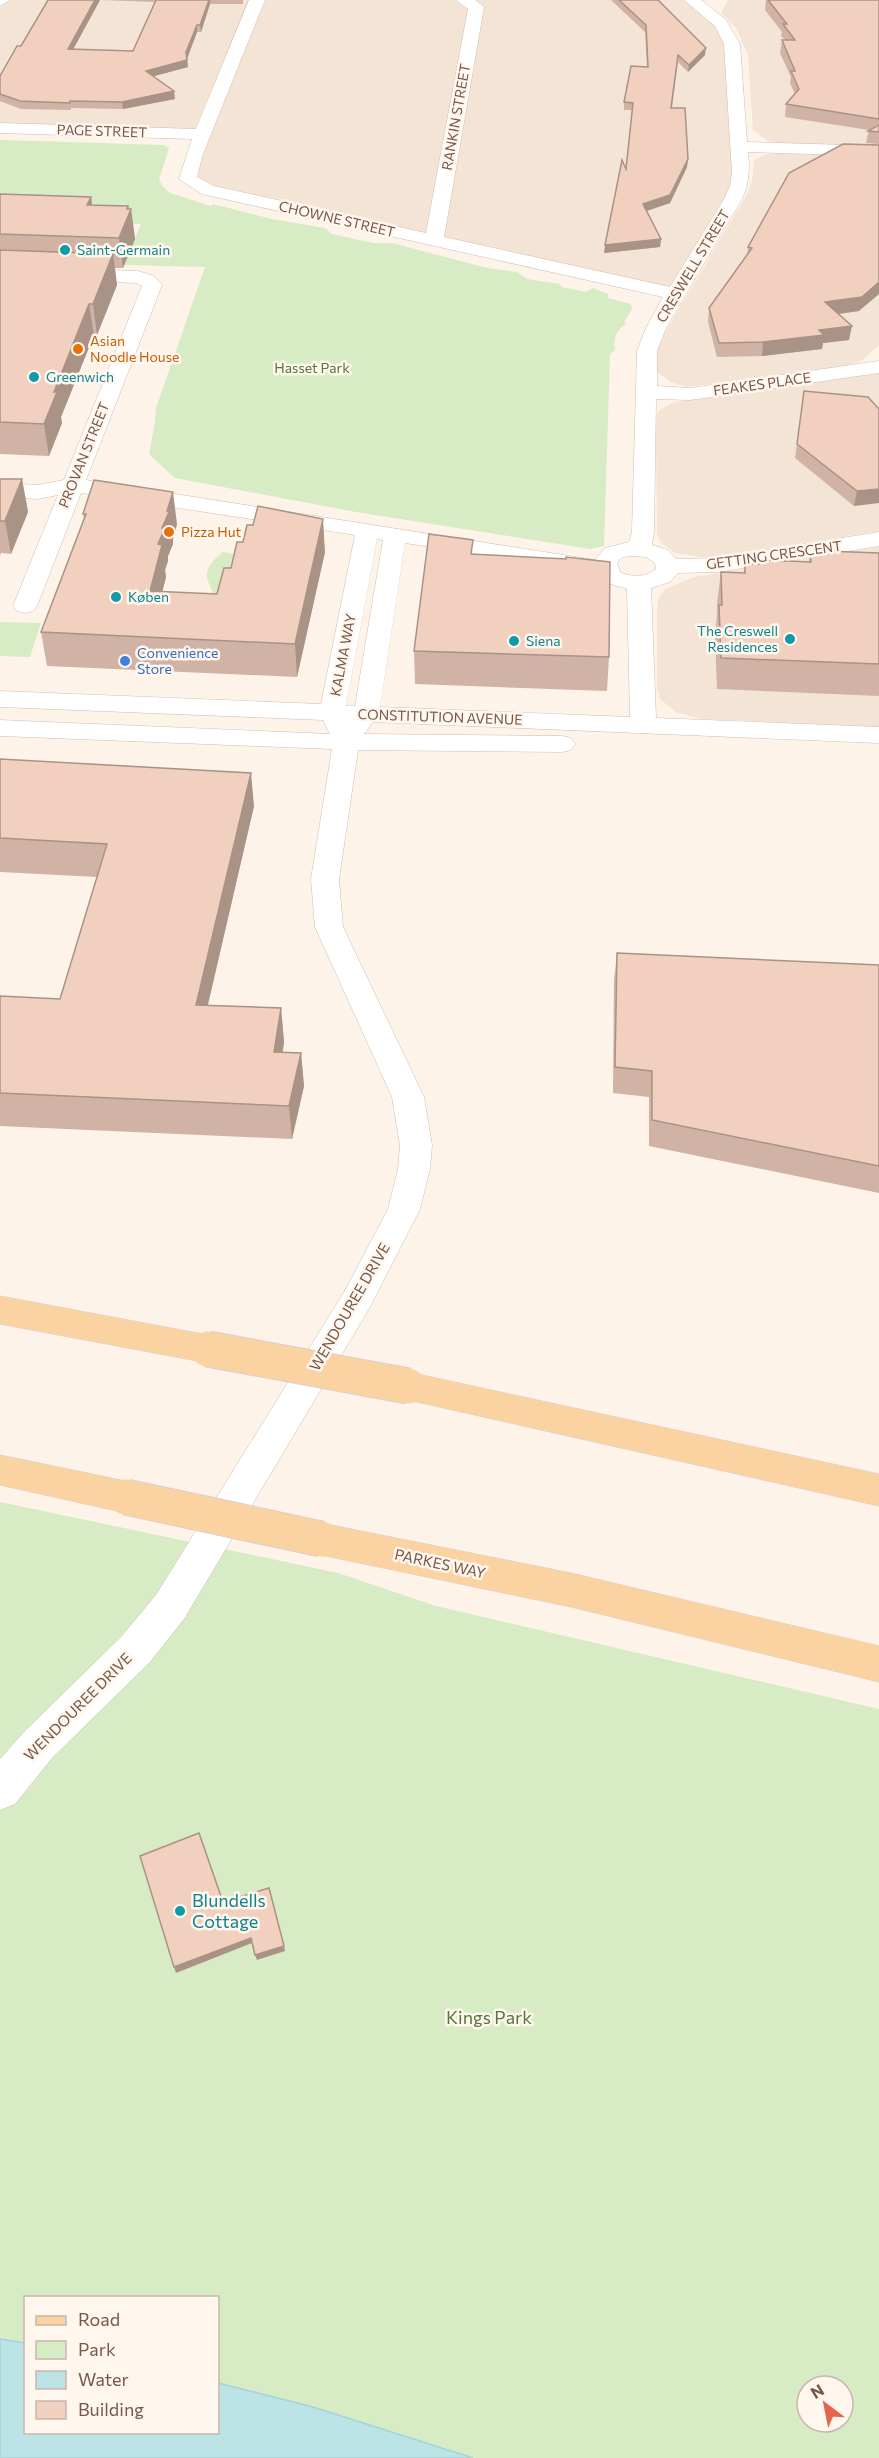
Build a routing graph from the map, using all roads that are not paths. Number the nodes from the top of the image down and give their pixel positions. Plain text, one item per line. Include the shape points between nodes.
1 (257, 0) edge
2 (464, 0) edge
3 (699, 1) edge
4 (0, 128) edge
5 (204, 134) junction
6 (741, 147) junction
7 (879, 151) edge
8 (434, 242) junction
9 (0, 272) edge
10 (87, 282) junction
11 (0, 287) edge
12 (675, 294) junction
13 (879, 367) edge
14 (645, 393) junction
15 (35, 471) dead end
16 (72, 485) junction
17 (0, 490) edge
18 (367, 531) junction
19 (396, 535) junction
20 (879, 539) edge
21 (639, 549) junction
22 (668, 566) junction
23 (604, 567) junction
24 (639, 584) junction
25 (25, 606) dead end
26 (0, 699) edge
27 (333, 712) junction
28 (366, 714) junction
29 (643, 726) junction
30 (0, 728) edge
31 (879, 735) edge
32 (346, 742) junction
33 (879, 754) edge
34 (0, 1310) edge
35 (0, 1470) edge
36 (879, 1490) edge
37 (879, 1664) edge
38 (0, 1790) edge

1 - 5 street, CHOWNE STREET
2 - 8 street, RANKIN STREET via 476,7
3 - 6 street, CRESWELL STREET via 721,22 732,44
4 - 5 street, PAGE STREET
5 - 8 street, CHOWNE STREET via 188,179 208,190
6 - 7 street
6 - 12 street, CRESWELL STREET via 737,192
8 - 12 street, CHOWNE STREET
9 - 10 street, PROVAN STREET
10 - 11 street, PROVAN STREET
10 - 16 street, PROVAN STREET via 128,293 143,305
12 - 14 street, CRESWELL STREET via 649,343
13 - 14 street, FEAKES PLACE via 690,394
14 - 21 street, CRESWELL STREET
15 - 16 street via 46,471
16 - 17 street via 38,492
16 - 18 street
16 - 25 street, PROVAN STREET
18 - 19 street
18 - 27 street, KALMA WAY
19 - 23 street
19 - 28 street
20 - 22 street, GETTING CRESCENT via 723,564
21 - 22 street via 662,556
21 - 23 street via 613,553
22 - 24 street via 658,580
23 - 24 street via 612,577
24 - 29 street
26 - 27 street, CONSTITUTION AVENUE
27 - 28 street, CONSTITUTION AVENUE
27 - 32 street, KALMA WAY
28 - 29 street, CONSTITUTION AVENUE
28 - 32 street
29 - 31 street, CONSTITUTION AVENUE
30 - 32 street, CONSTITUTION AVENUE
32 - 33 street, CONSTITUTION AVENUE via 644,744
32 - 38 street, WENDOUREE DRIVE via 325,879 329,927 408,1097 416,1145 404,1209 358,1298 170,1607 135,1650 38,1745
34 - 36 main road, bridge via 408,1386
35 - 37 main road, PARKES WAY, bridge via 571,1590

